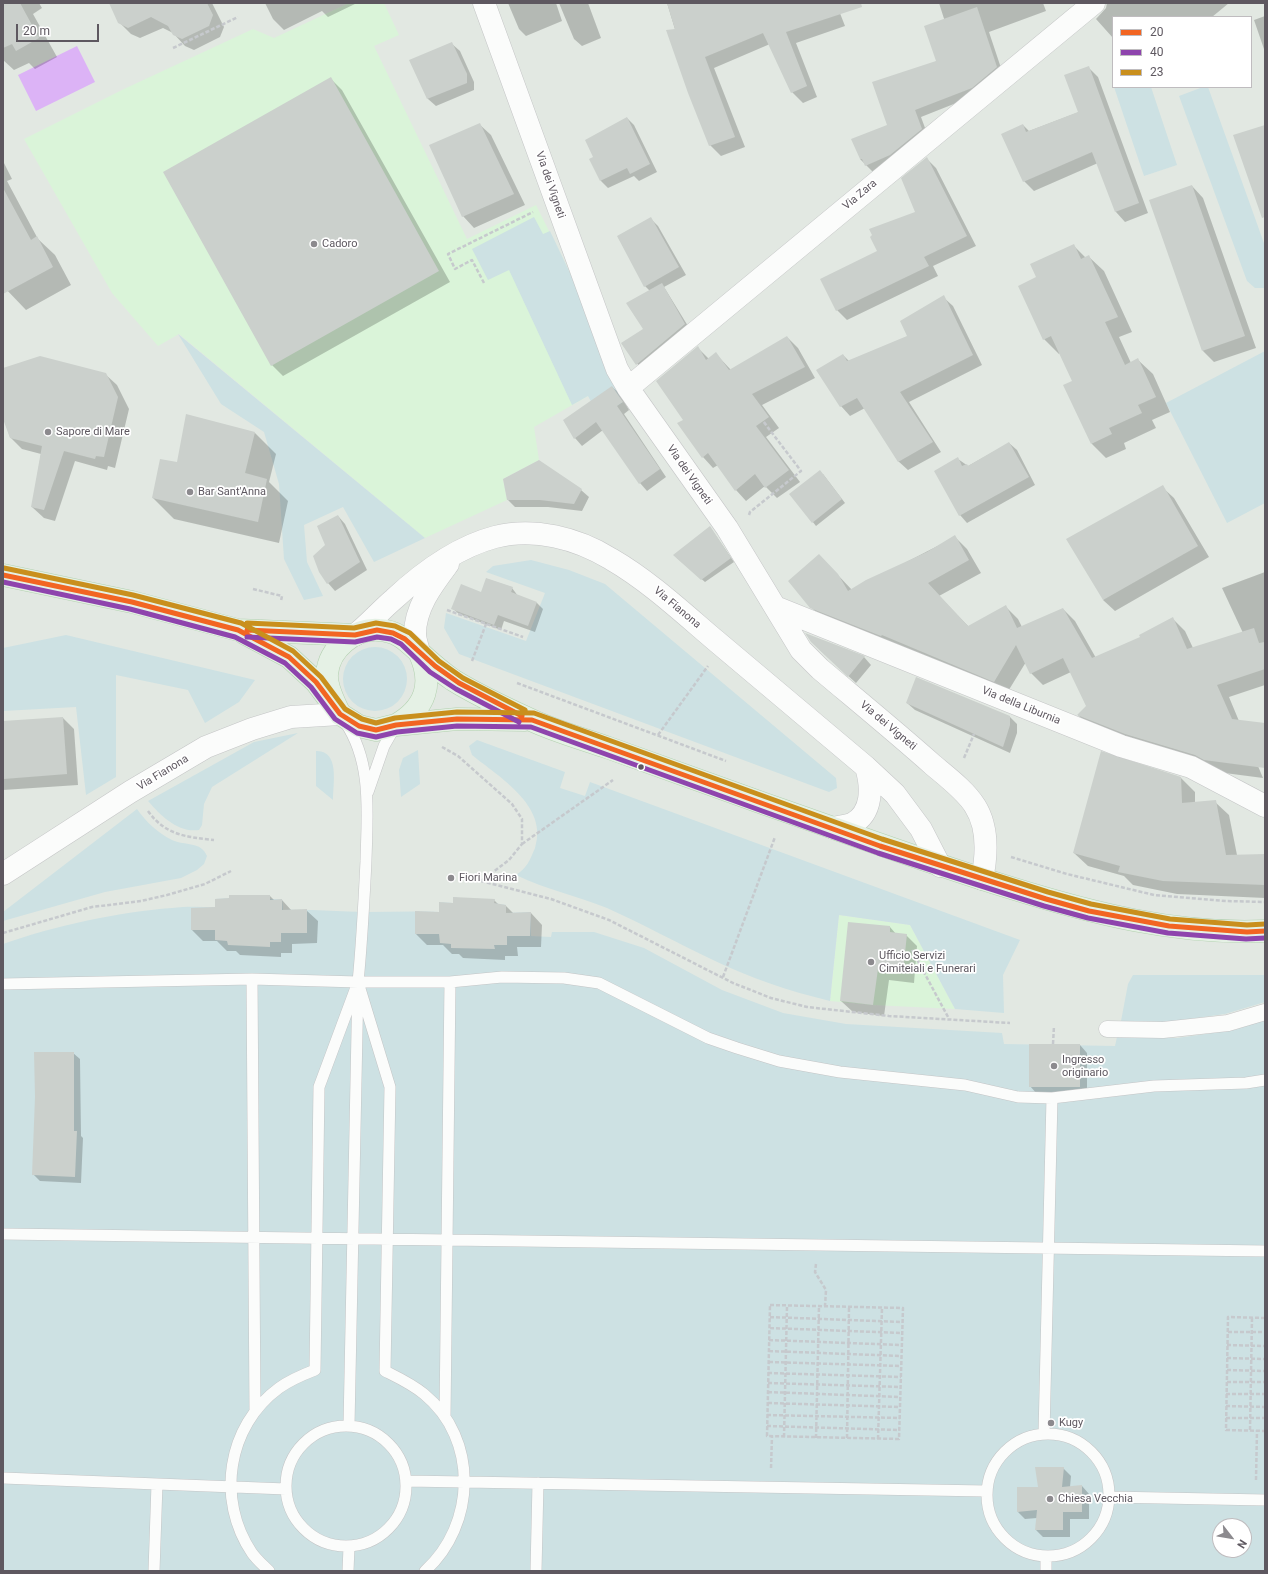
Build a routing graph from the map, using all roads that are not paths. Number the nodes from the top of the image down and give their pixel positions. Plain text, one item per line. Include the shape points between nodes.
1 (484, 3) edge
2 (1094, 3) edge
3 (628, 388) junction
4 (456, 553) junction
5 (3, 575) edge
6 (775, 607) junction
7 (238, 630) junction
8 (355, 635) junction
9 (419, 652) junction
10 (340, 714) junction
11 (532, 720) junction
12 (396, 726) junction
13 (866, 767) junction
14 (367, 795) junction
15 (1265, 806) edge
16 (833, 828) junction
17 (940, 866) junction
18 (3, 874) edge
19 (982, 879) junction
20 (1265, 931) edge
21 (252, 979) junction
22 (358, 982) junction
23 (450, 982) junction
24 (3, 984) edge
25 (1265, 1012) edge
26 (1107, 1029) dead end
27 (1265, 1080) edge
28 (1052, 1098) junction
29 (3, 1234) edge
30 (254, 1237) junction
31 (317, 1238) junction
32 (353, 1238) junction
33 (387, 1239) junction
34 (447, 1240) junction
35 (1048, 1248) junction
36 (1265, 1251) edge
37 (255, 1410) junction
38 (445, 1417) junction
39 (350, 1425) junction
40 (1044, 1434) junction
41 (3, 1478) edge
42 (407, 1481) junction
43 (465, 1482) junction
44 (538, 1483) junction
45 (157, 1484) junction
46 (230, 1487) junction
47 (286, 1489) junction
48 (986, 1491) junction
49 (1109, 1497) junction
50 (1260, 1500) edge
51 (349, 1547) junction
52 (1046, 1557) junction
53 (154, 1571) edge
54 (269, 1571) edge
55 (348, 1571) edge
56 (425, 1571) edge
57 (536, 1571) edge
58 (1046, 1571) edge

1 - 3 street, Via dei Vigneti via 617,370
2 - 3 street, Via Zara
3 - 6 street, Via dei Vigneti via 727,528
4 - 8 street, Via Fianona via 428,570
4 - 9 street via 429,589 419,612 415,634
4 - 13 street, Via Fianona via 494,537 524,532 549,534 611,558 651,586
5 - 7 main road via 132,602
6 - 15 street, Via della Liburnia via 1121,746 1191,767
6 - 19 street, Via dei Vigneti via 801,650 820,669 921,754 975,805 986,842
7 - 8 main road
7 - 10 main road via 289,657 316,682
8 - 9 main road via 365,631 389,631 401,636
8 - 10 main road via 337,650 327,673 328,685
9 - 11 main road via 450,678
9 - 12 main road via 426,674 426,688 414,712
10 - 12 main road via 360,726 376,730
10 - 14 lane via 356,741
10 - 18 street, Via Fianona via 291,717 206,747 130,792
11 - 12 main road via 457,719
11 - 16 main road
12 - 14 lane via 384,746
13 - 16 street via 870,783 869,801 862,816 851,824
13 - 17 street, Via Fianona via 904,806 921,829
14 - 22 lane via 364,912
16 - 17 main road
17 - 19 main road
19 - 20 main road via 1084,910 1169,926
21 - 22 lane
21 - 24 lane
21 - 30 lane
22 - 23 lane
22 - 31 lane via 319,1087
22 - 32 lane
22 - 33 lane via 390,1087
23 - 28 lane via 502,977 564,978 599,983 708,1038 780,1061 840,1072 965,1085 1018,1097
23 - 34 lane
25 - 26 street via 1228,1023 1163,1030
27 - 28 lane via 1154,1086
28 - 35 lane
29 - 30 lane
30 - 31 lane
30 - 37 lane
31 - 32 lane
31 - 37 lane via 315,1370 298,1376 279,1388
32 - 33 lane
32 - 39 lane
33 - 34 lane
33 - 38 lane via 384,1371 408,1382 425,1394
34 - 35 lane
34 - 38 lane
35 - 36 lane
35 - 40 lane
37 - 46 lane via 242,1431 233,1454
38 - 43 lane via 460,1448
39 - 42 lane via 371,1430 390,1444 398,1454
39 - 47 lane via 335,1426 309,1438 296,1452 288,1472
40 - 48 lane via 1021,1440 1004,1452 991,1472
40 - 49 lane via 1061,1435 1087,1448 1104,1471
41 - 45 lane
42 - 43 lane
42 - 51 lane via 401,1512 393,1524 379,1537
43 - 44 lane
43 - 56 lane via 462,1511 451,1540
44 - 48 lane
44 - 57 lane
45 - 46 lane
45 - 53 lane
46 - 47 lane
46 - 54 lane via 231,1505 237,1526 252,1554
47 - 51 lane via 290,1510 302,1528 332,1545
48 - 52 lane via 989,1516 1002,1537 1021,1551
49 - 50 lane
49 - 52 lane via 1100,1528 1083,1546 1066,1554
51 - 55 lane
52 - 58 lane

